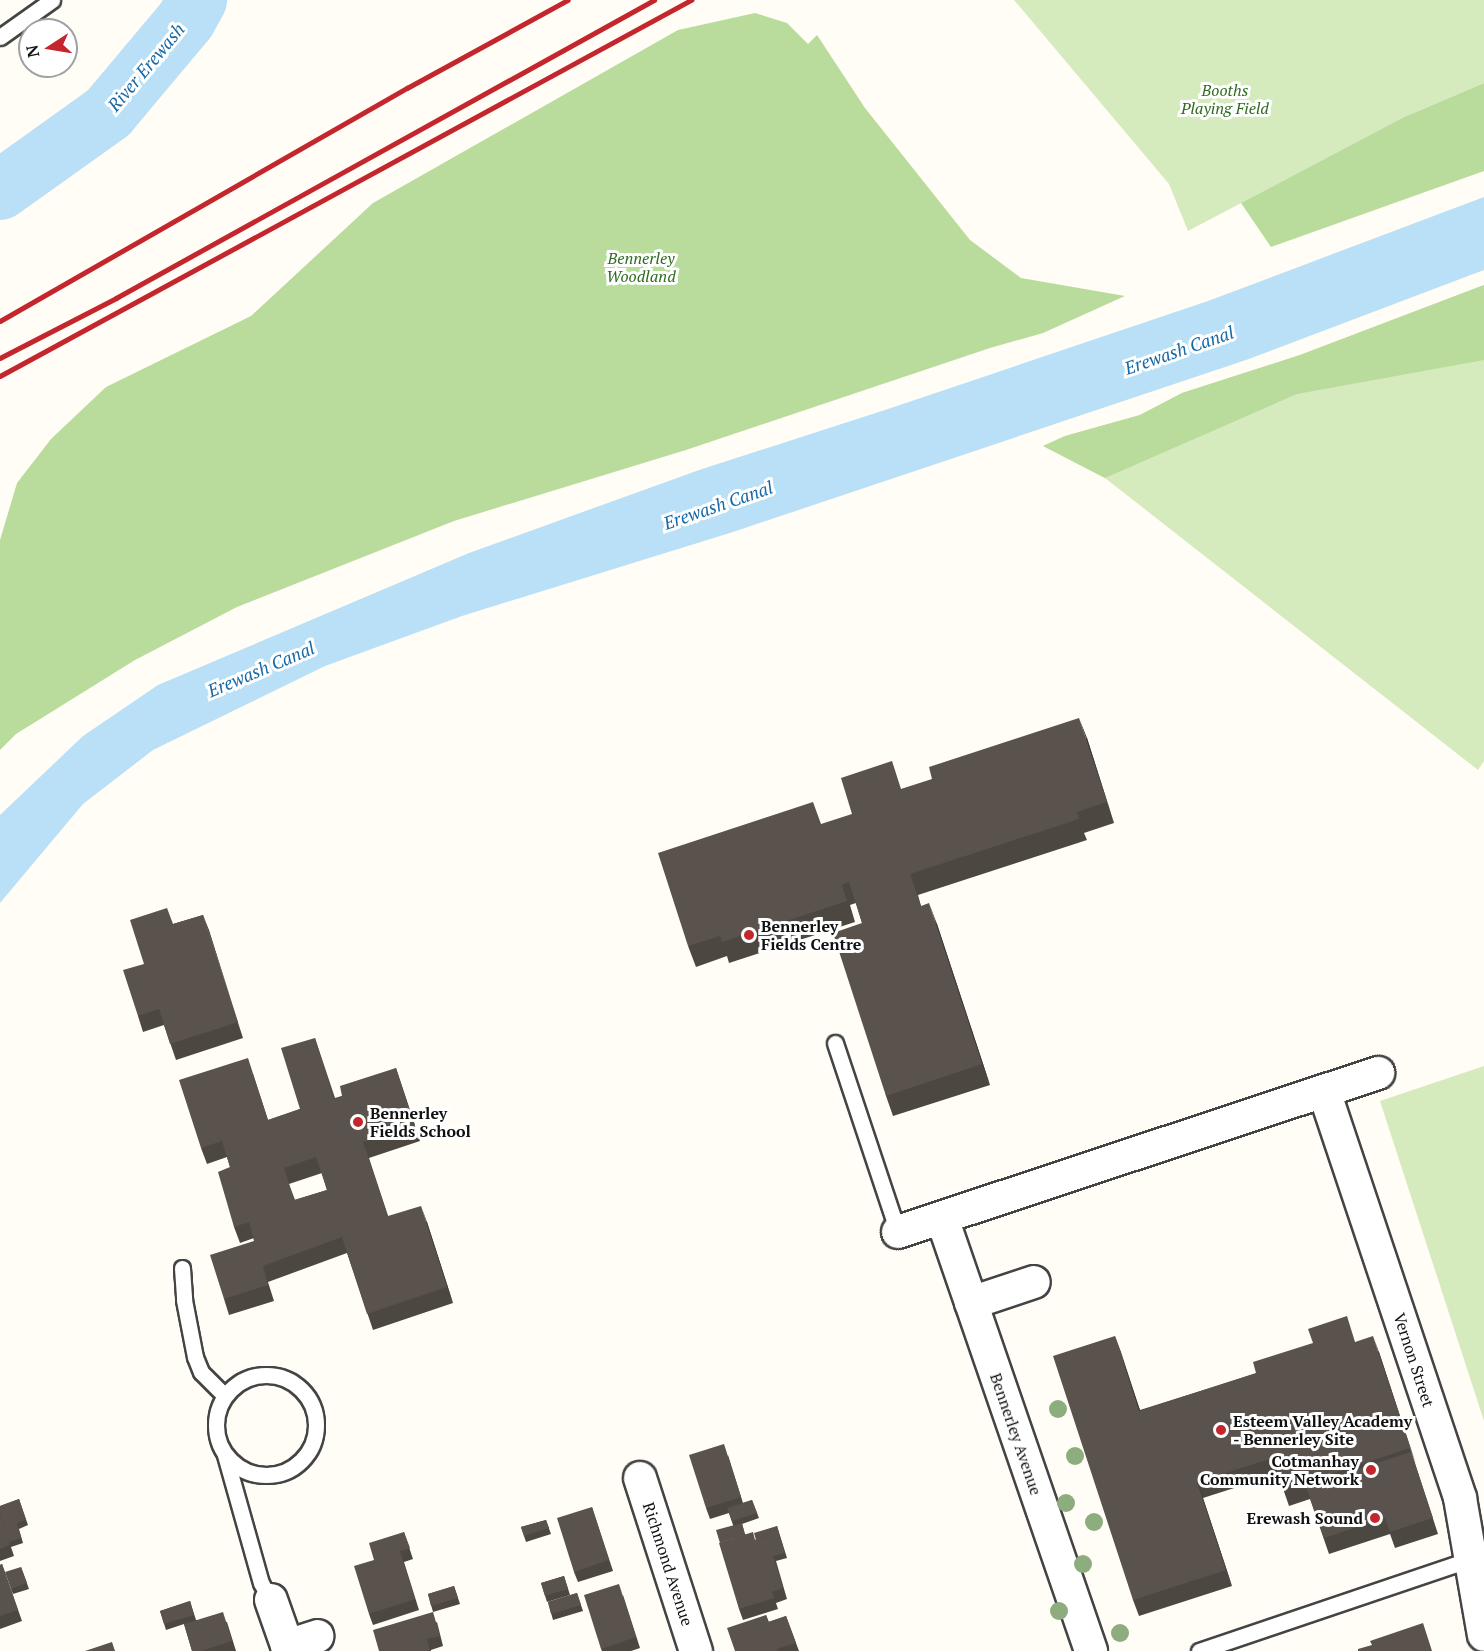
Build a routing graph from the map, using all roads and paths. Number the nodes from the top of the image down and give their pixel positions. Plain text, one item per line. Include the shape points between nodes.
1 (52, 0) edge
2 (0, 37) edge
3 (835, 1043) dead end
4 (1378, 1073) dead end
5 (1324, 1091) junction
6 (942, 1218) junction
7 (898, 1232) joint
8 (182, 1268) dead end
9 (1034, 1282) dead end
10 (972, 1303) junction
11 (225, 1395) junction
12 (225, 1452) junction
13 (640, 1478) dead end
14 (1471, 1559) junction
15 (272, 1600) joint
16 (1484, 1635) edge
17 (317, 1636) dead end
18 (288, 1649) edge
19 (696, 1651) edge
20 (1091, 1651) edge
21 (1199, 1651) edge

1 - 2 lane
3 - 7 lane
4 - 5 street
5 - 6 street
5 - 14 street, Vernon Street via 1460,1498
6 - 7 street
6 - 10 street, Bennerley Avenue
8 - 11 lane via 195,1358 201,1372
9 - 10 street
10 - 20 street, Bennerley Avenue
11 - 12 lane via 216,1424
11 - 12 lane via 252,1377 285,1378 300,1388 315,1417 315,1434 309,1450 299,1463 284,1471 268,1475 251,1473 236,1465
12 - 15 lane via 261,1583
13 - 19 street, Richmond Avenue
14 - 16 street, Vernon Street
14 - 21 lane
15 - 18 street
17 - 18 street

